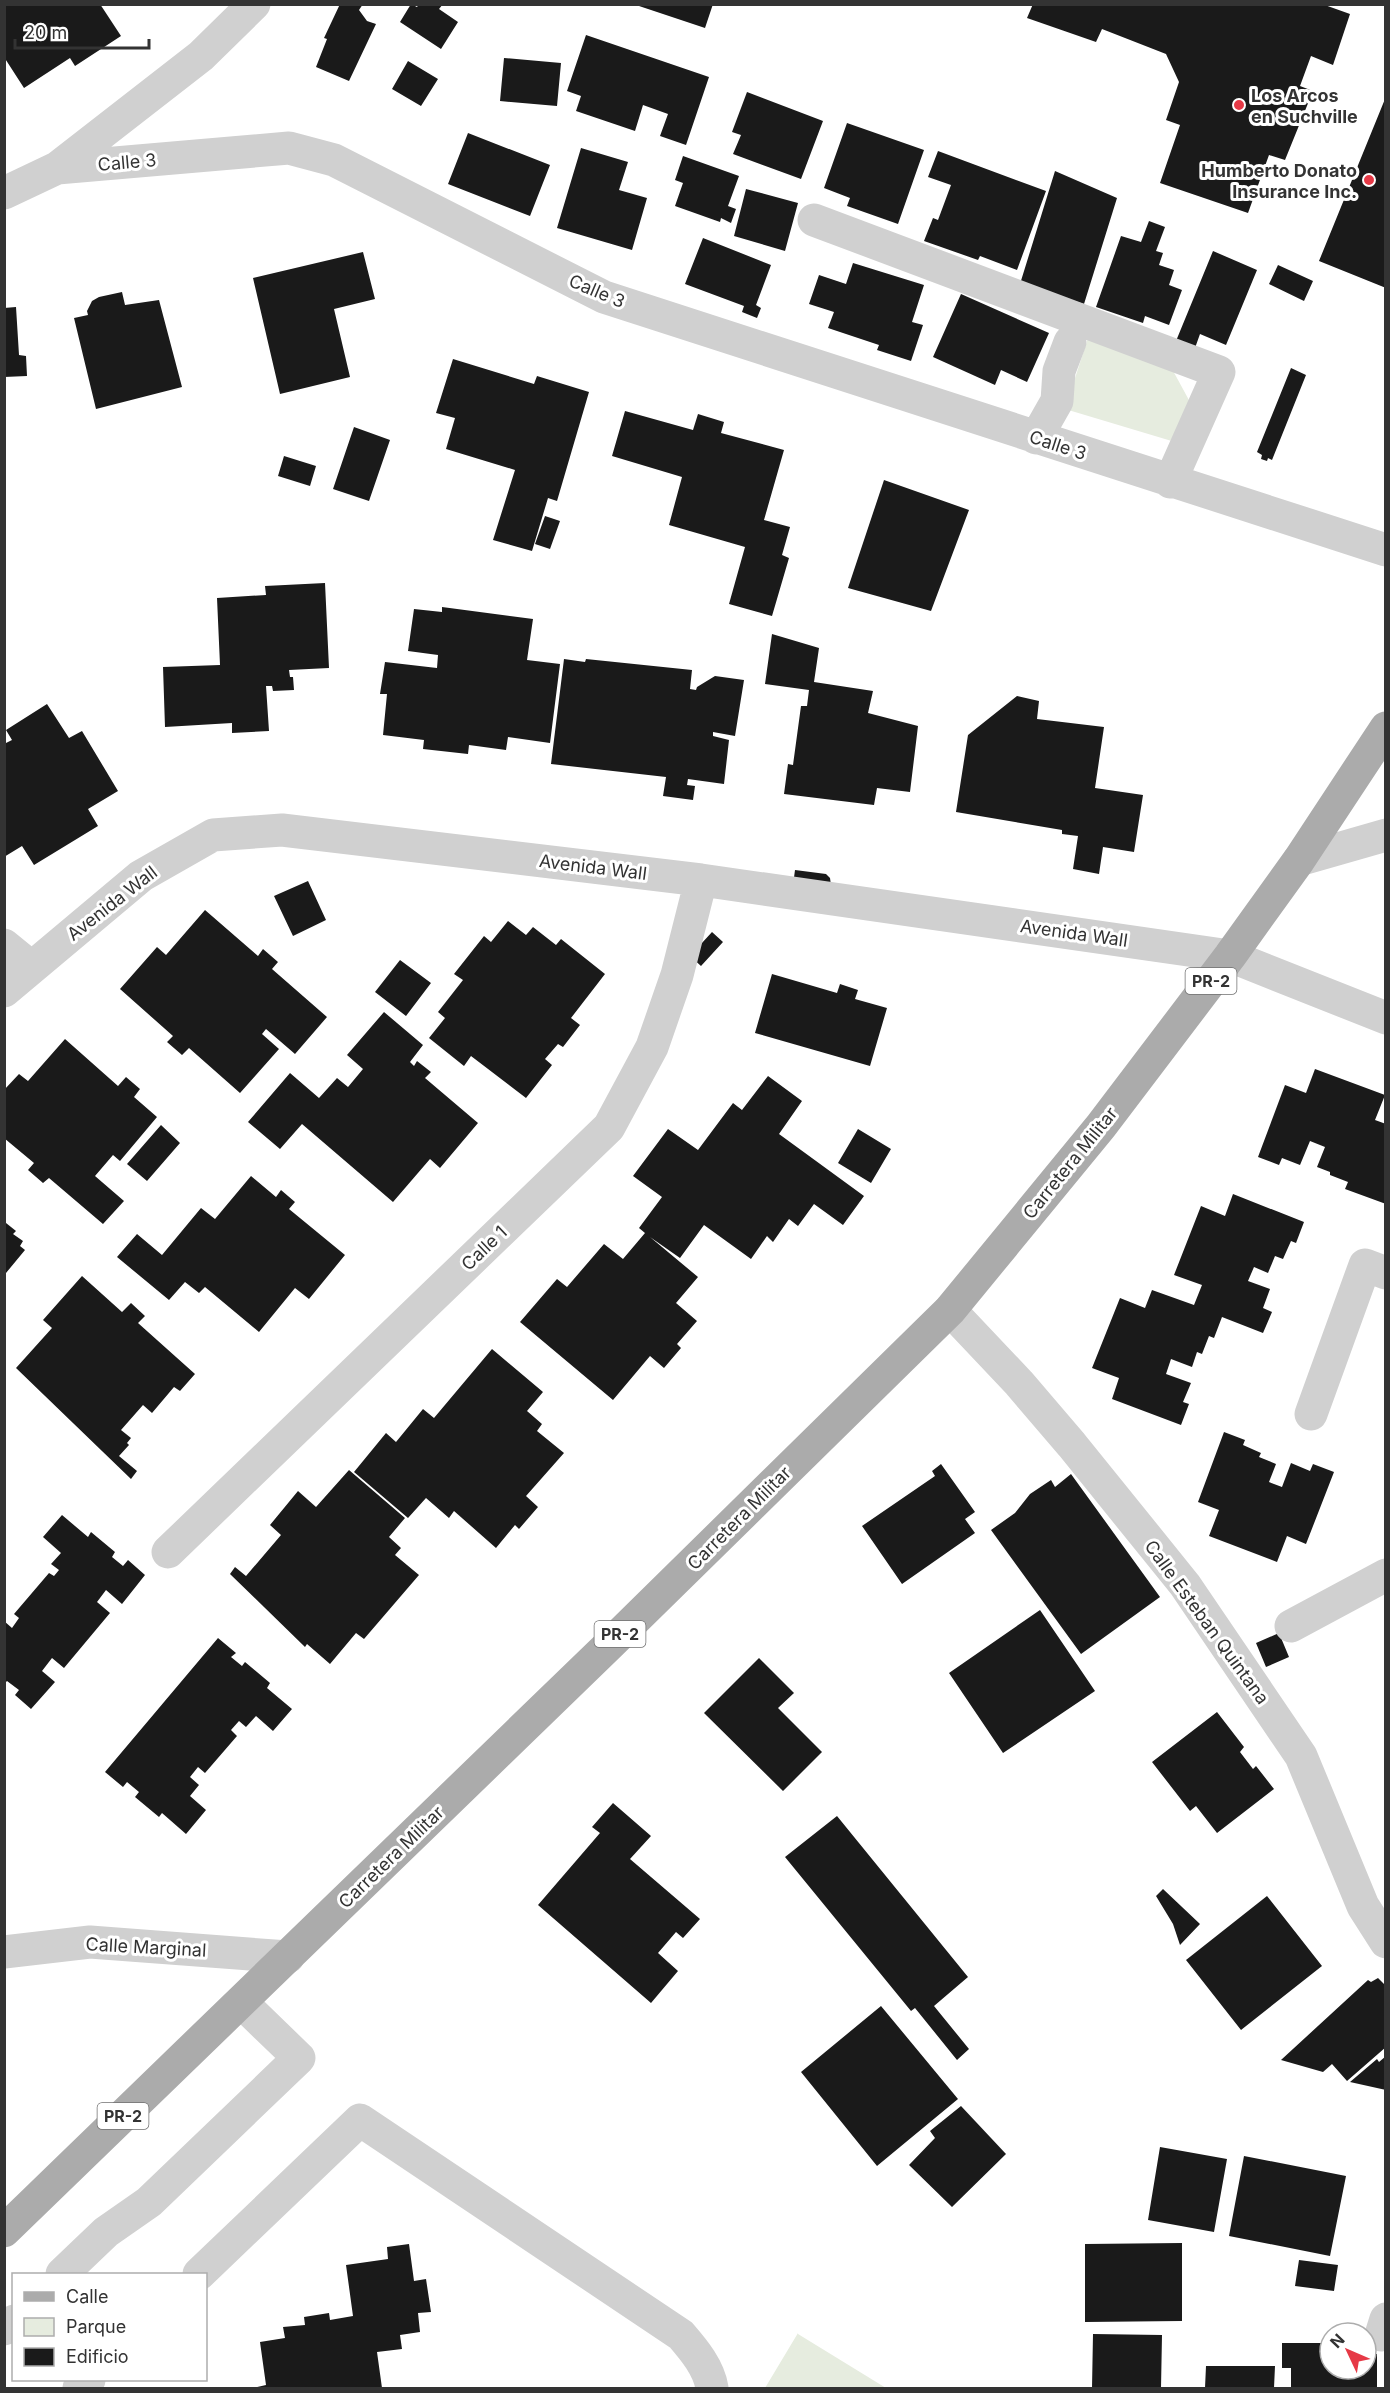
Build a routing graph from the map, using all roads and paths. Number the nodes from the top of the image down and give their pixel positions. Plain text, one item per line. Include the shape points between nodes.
1 (254, 4) edge
2 (57, 168) junction
3 (4, 193) edge
4 (814, 220) dead end
5 (1070, 342) dead end
6 (1036, 438) junction
7 (1170, 482) junction
8 (1386, 550) edge
9 (1386, 728) edge
10 (1386, 835) edge
11 (1299, 860) junction
12 (701, 880) junction
13 (4, 945) edge
14 (1230, 956) junction
15 (31, 967) junction
16 (4, 991) edge
17 (1386, 1018) edge
18 (1386, 1273) edge
19 (950, 1310) junction
20 (1311, 1414) dead end
21 (168, 1552) dead end
22 (1386, 1575) edge
23 (1291, 1626) dead end
24 (1386, 1942) edge
25 (4, 1952) edge
26 (288, 1957) junction
27 (241, 2002) junction
28 (4, 2231) edge
29 (63, 2273) edge
30 (200, 2273) edge
31 (712, 2388) edge

1 - 2 street, Calle 3 via 201,56
2 - 3 street
2 - 6 street, Calle 3 via 289,148 334,160 604,297
4 - 7 street via 1219,372
5 - 6 street via 1059,371 1057,401
6 - 7 street, Calle 3
7 - 8 street, Calle 3
9 - 11 main road, Carretera Militar / PR-2
10 - 11 street
11 - 14 main road, Carretera Militar / PR-2
12 - 14 street, Avenida Wall
12 - 15 street, Avenida Wall via 282,830 213,835 141,876
12 - 21 street, Calle 1 via 677,975 652,1047 609,1127
13 - 15 street
14 - 17 street, Avenida Wall
14 - 19 main road, Carretera Militar / PR-2 via 1101,1126
15 - 16 street, Avenida Wall
18 - 20 street via 1365,1265
19 - 24 street, Calle Esteban Quintana via 1020,1383 1185,1585 1301,1755 1363,1906
19 - 26 main road, Carretera Militar / PR-2
22 - 23 street
25 - 26 street, Calle Marginal via 90,1942
26 - 27 main road, Carretera Militar / PR-2
27 - 28 main road, Carretera Militar / PR-2
27 - 29 street via 299,2058 149,2202 106,2232
30 - 31 street via 360,2121 681,2335 696,2353

